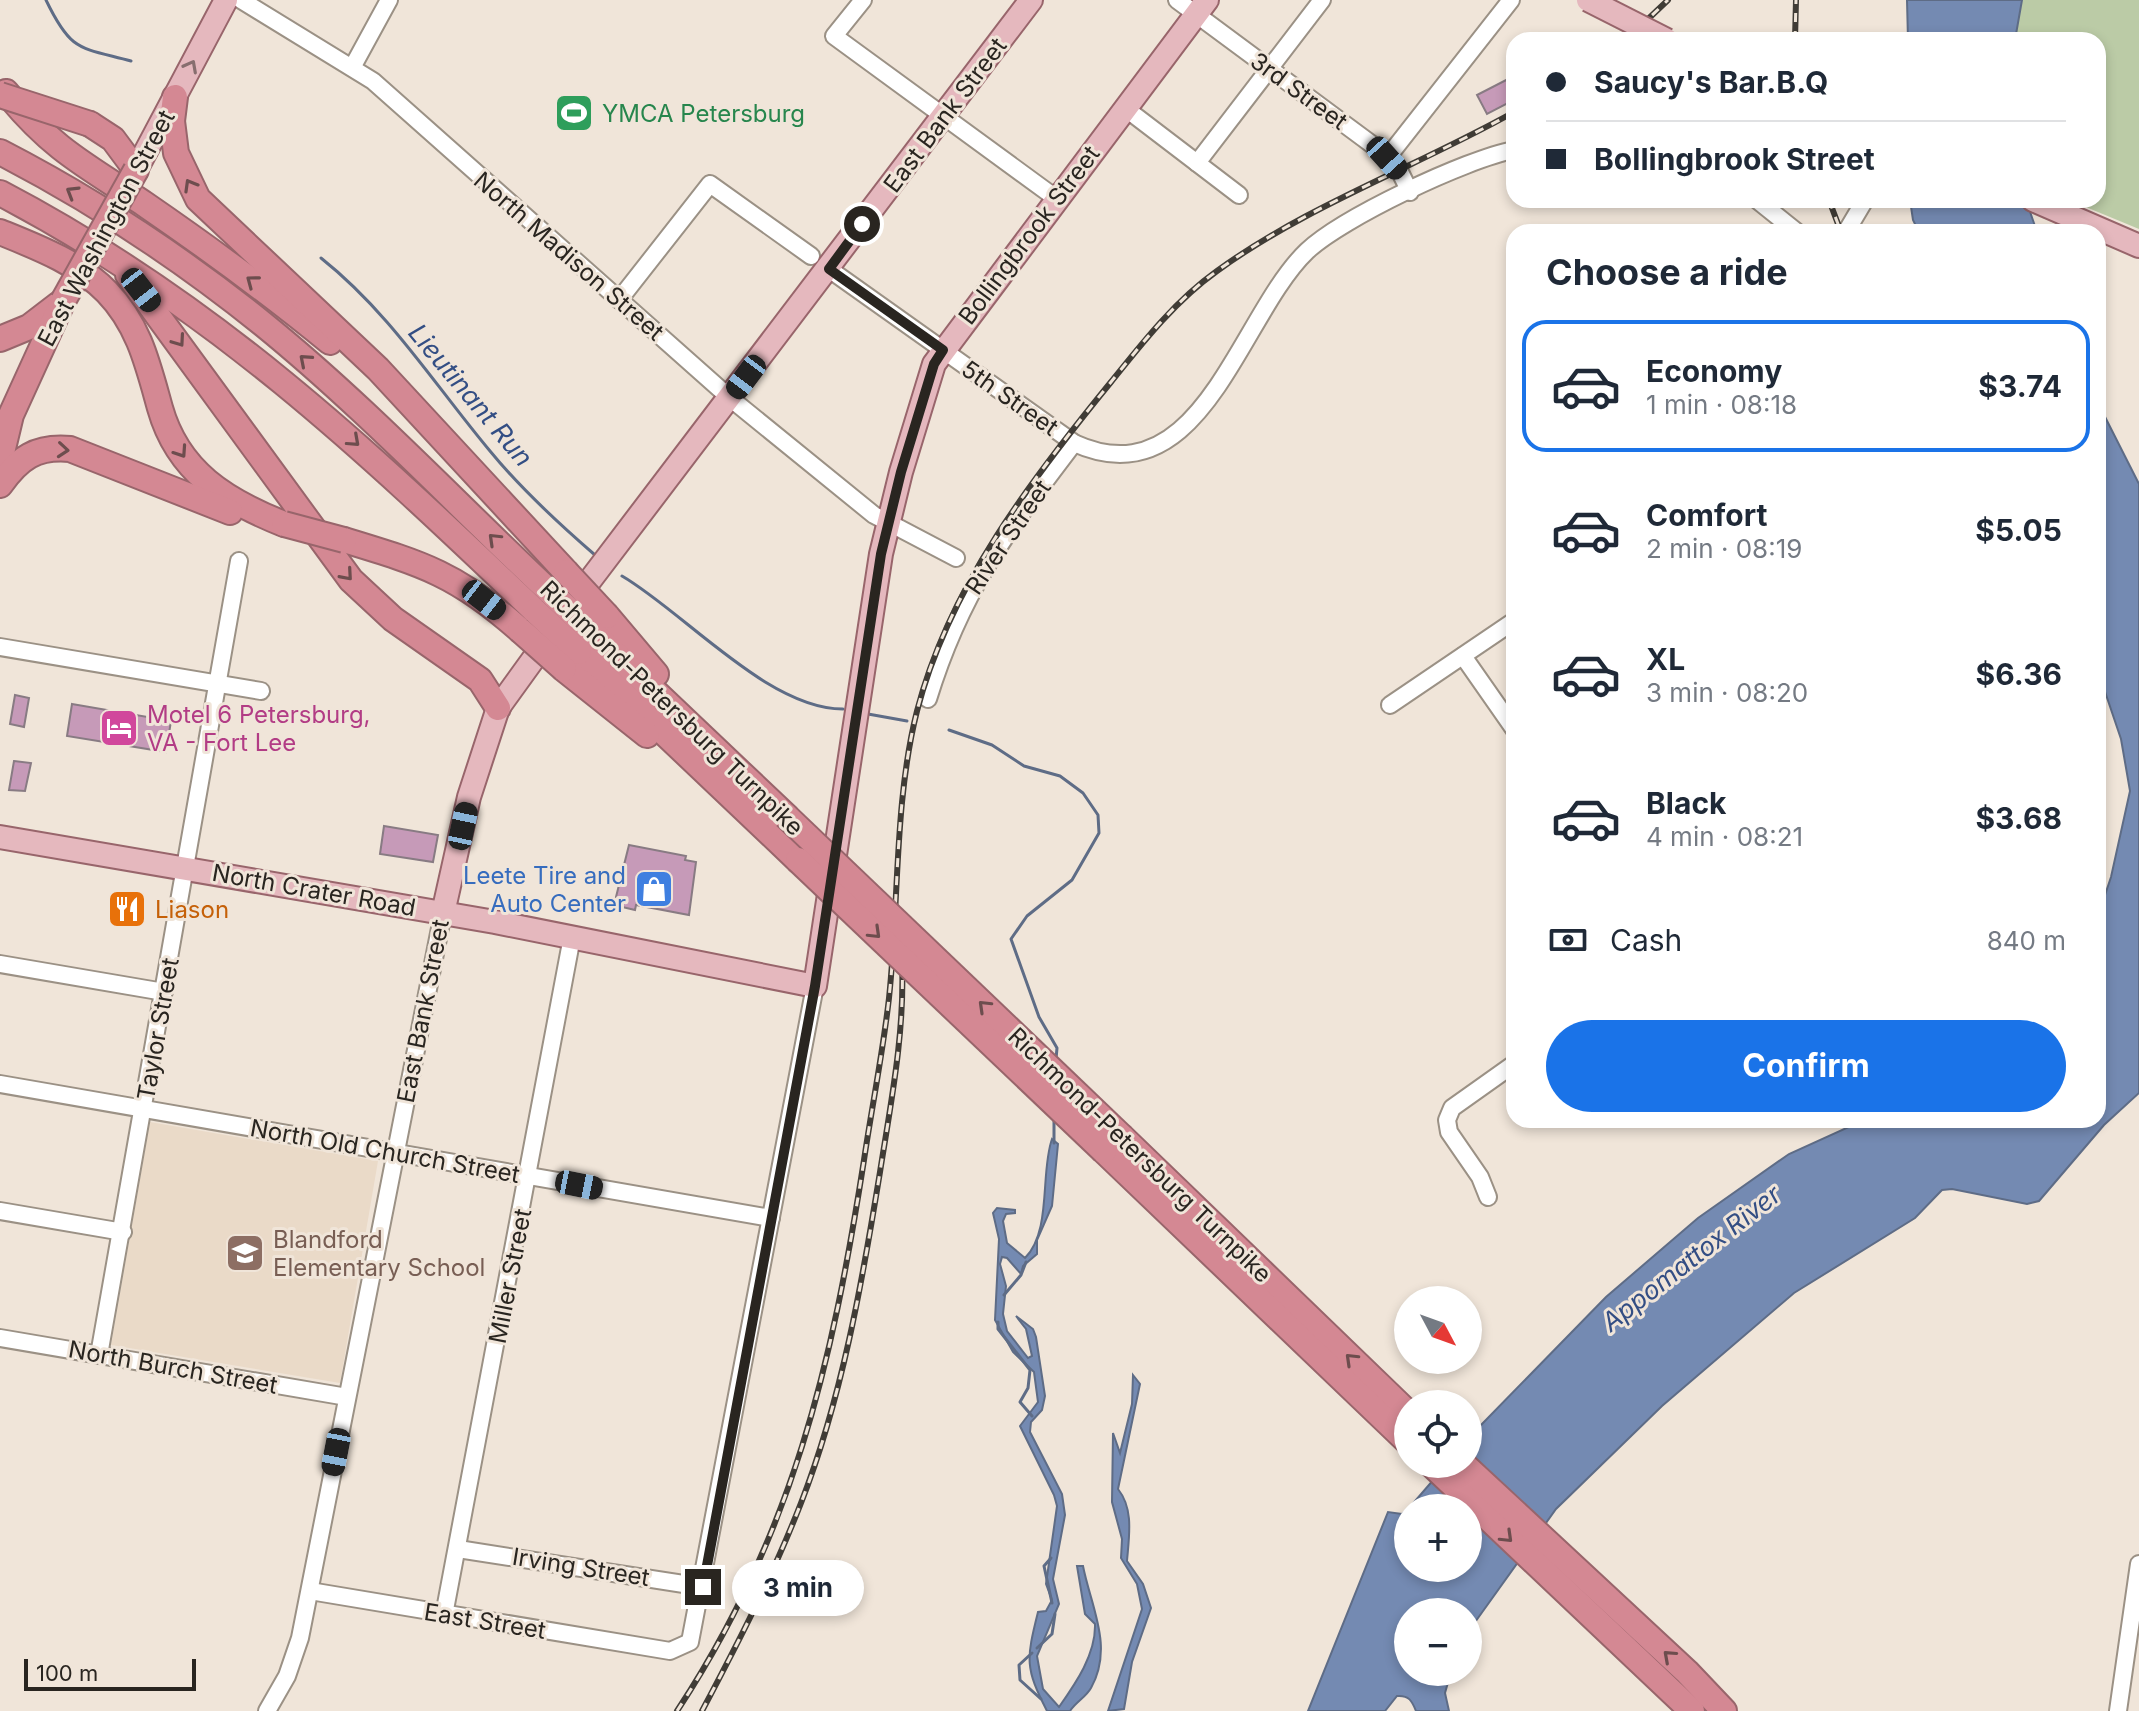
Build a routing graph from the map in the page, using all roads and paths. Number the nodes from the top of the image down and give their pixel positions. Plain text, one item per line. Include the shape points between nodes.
1 (226, 0) edge
2 (241, 0) edge
3 (389, 0) edge
4 (863, 0) edge
5 (1031, 0) edge
6 (1177, 0) edge
7 (1322, 0) edge
8 (1511, 0) edge
9 (1588, 0) edge
10 (1202, 7) edge
11 (1651, 32) edge
12 (353, 66) junction
13 (1270, 69) junction
14 (0, 85) edge
15 (0, 95) edge
16 (175, 97) junction
17 (1125, 108) junction
18 (944, 115) junction
19 (0, 152) edge
20 (1506, 152) edge
21 (1387, 158) junction
22 (1197, 163) junction
23 (136, 170) junction
24 (1410, 192) junction
25 (0, 193) edge
26 (1239, 195) dead end
27 (1057, 199) junction
28 (1767, 208) edge
29 (2051, 208) edge
30 (1787, 224) edge
31 (2088, 224) edge
32 (0, 232) edge
33 (2106, 232) edge
34 (2139, 246) edge
35 (115, 257) junction
36 (820, 263) junction
37 (619, 300) junction
38 (63, 301) junction
39 (0, 339) edge
40 (943, 350) junction
41 (730, 398) junction
42 (1074, 443) junction
43 (461, 458) junction
44 (0, 461) edge
45 (0, 485) edge
46 (284, 524) junction
47 (888, 524) junction
48 (956, 558) dead end
49 (239, 561) dead end
50 (543, 602) junction
51 (1506, 626) edge
52 (586, 642) junction
53 (0, 647) edge
54 (1463, 656) junction
55 (217, 684) junction
56 (261, 691) dead end
57 (928, 699) dead end
58 (1390, 705) dead end
59 (498, 708) junction
60 (1506, 718) edge
61 (778, 825) junction
62 (0, 837) edge
63 (186, 868) junction
64 (443, 913) junction
65 (572, 937) junction
66 (0, 964) edge
67 (815, 986) junction
68 (164, 992) junction
69 (1506, 1070) edge
70 (0, 1084) edge
71 (144, 1108) junction
72 (1113, 1144) junction
73 (395, 1152) junction
74 (529, 1176) junction
75 (1488, 1197) dead end
76 (0, 1211) edge
77 (771, 1218) junction
78 (123, 1232) junction
79 (0, 1338) edge
80 (99, 1355) junction
81 (347, 1397) junction
82 (1394, 1400) edge
83 (1394, 1429) edge
84 (1446, 1478) edge
85 (1478, 1478) edge
86 (458, 1549) junction
87 (2139, 1564) edge
88 (703, 1587) junction
89 (310, 1591) junction
90 (444, 1615) junction
91 (660, 1649) joint
92 (267, 1711) edge
93 (1692, 1711) edge
94 (1724, 1711) edge
95 (2118, 1711) edge

16 -> 1 main road, East Washington Street
2 - 12 street, North Madison Street
3 - 12 street
4 - 18 street via 834,36
5 - 18 main road, East Bank Street
6 - 10 street, 3rd Street
7 - 13 street
8 - 21 street
9 - 11 main road, bridge
10 - 13 street, 3rd Street
10 - 17 main road, Bollingbrook Street
12 - 37 street, North Madison Street
13 - 21 street, 3rd Street
13 - 22 street
43 -> 14 highway via 311,326 50,141
15 - 23 highway, bridge via 90,124 113,139
16 - 23 main road, East Washington Street
43 -> 16 highway via 358,349 198,199 176,153
17 - 22 street
17 - 27 main road, Bollingbrook Street
18 - 27 street
18 - 36 main road, East Bank Street
50 -> 19 highway, Richmond-Petersburg Turnpike via 264,325 145,236
20 - 24 street via 1464,165
21 - 24 street, 3rd Street
22 - 26 street
23 - 38 highway, East Washington Street, bridge
24 - 42 street via 1310,248 1283,277 1195,416 1168,440 1139,452 1102,453
25 - 35 highway, Richmond-Petersburg Turnpike
27 - 40 main road, Bollingbrook Street
28 - 30 street
29 - 31 main road
32 -> 46 highway via 58,258 109,294 137,335 164,420 187,462 228,500
33 - 34 main road
35 -> 50 highway, Richmond-Petersburg Turnpike via 308,401
35 -> 59 highway via 351,580 393,619 480,680
36 - 37 street, 5th Street via 710,184
36 - 40 street, 5th Street
36 - 41 main road, East Bank Street
37 - 41 street, North Madison Street
38 - 39 highway via 29,327
38 - 44 highway, East Washington Street via 11,415
40 - 42 street, 5th Street
40 - 47 main road, Bollingbrook Street via 934,364
41 - 47 street, North Madison Street
41 - 59 main road, East Bank Street via 622,535
42 - 57 street, River Street via 981,570 951,629
43 - 52 highway, bridge via 566,572
45 -> 46 highway via 30,453 70,449 241,516
46 - 52 highway, bridge via 444,573 520,630
47 - 48 street, North Madison Street
47 - 67 main road, Bollingbrook Street via 868,624
49 - 55 street, Taylor Street
50 - 52 highway, Richmond-Petersburg Turnpike, bridge
51 - 54 street
52 - 61 highway, Richmond-Petersburg Turnpike
52 - 61 highway, Richmond-Petersburg Turnpike via 732,765
53 - 55 street
54 - 58 street
54 - 60 street
55 - 56 street
55 - 63 street, Taylor Street
59 - 64 main road, East Bank Street via 469,797
72 -> 61 highway, Richmond-Petersburg Turnpike, bridge
61 -> 72 highway, Richmond-Petersburg Turnpike, bridge via 798,860
62 - 63 main road, North Crater Road
63 - 64 main road, North Crater Road
63 - 68 street, Taylor Street
64 - 65 main road, North Crater Road
64 - 73 street, East Bank Street
65 - 67 main road, North Crater Road
65 - 74 street, Miller Street
66 - 68 street
67 - 77 street, Bollingbrook Street
68 - 71 street, Taylor Street
69 - 75 street via 1452,1108 1447,1120
70 - 71 street, North Old Church Street
71 - 73 street, North Old Church Street
71 - 78 street, Taylor Street
82 -> 72 highway, Richmond-Petersburg Turnpike
72 - 83 highway, Richmond-Petersburg Turnpike
73 - 74 street, North Old Church Street
73 - 81 street, East Bank Street
74 - 77 street, North Old Church Street
74 - 86 street, Miller Street
76 - 78 street
77 - 88 street, Bollingbrook Street
78 - 80 street, Taylor Street
79 - 80 street, North Burch Street
80 - 81 street, North Burch Street
81 - 89 street, East Bank Street
84 -> 93 highway
94 -> 85 highway
86 - 88 street, Irving Street
86 - 90 street, Miller Street
87 - 95 street
88 - 91 street, Bollingbrook Street via 690,1642 677,1650
89 - 90 street, East Street
89 - 92 street, East Bank Street via 295,1655
90 - 91 street, East Street

